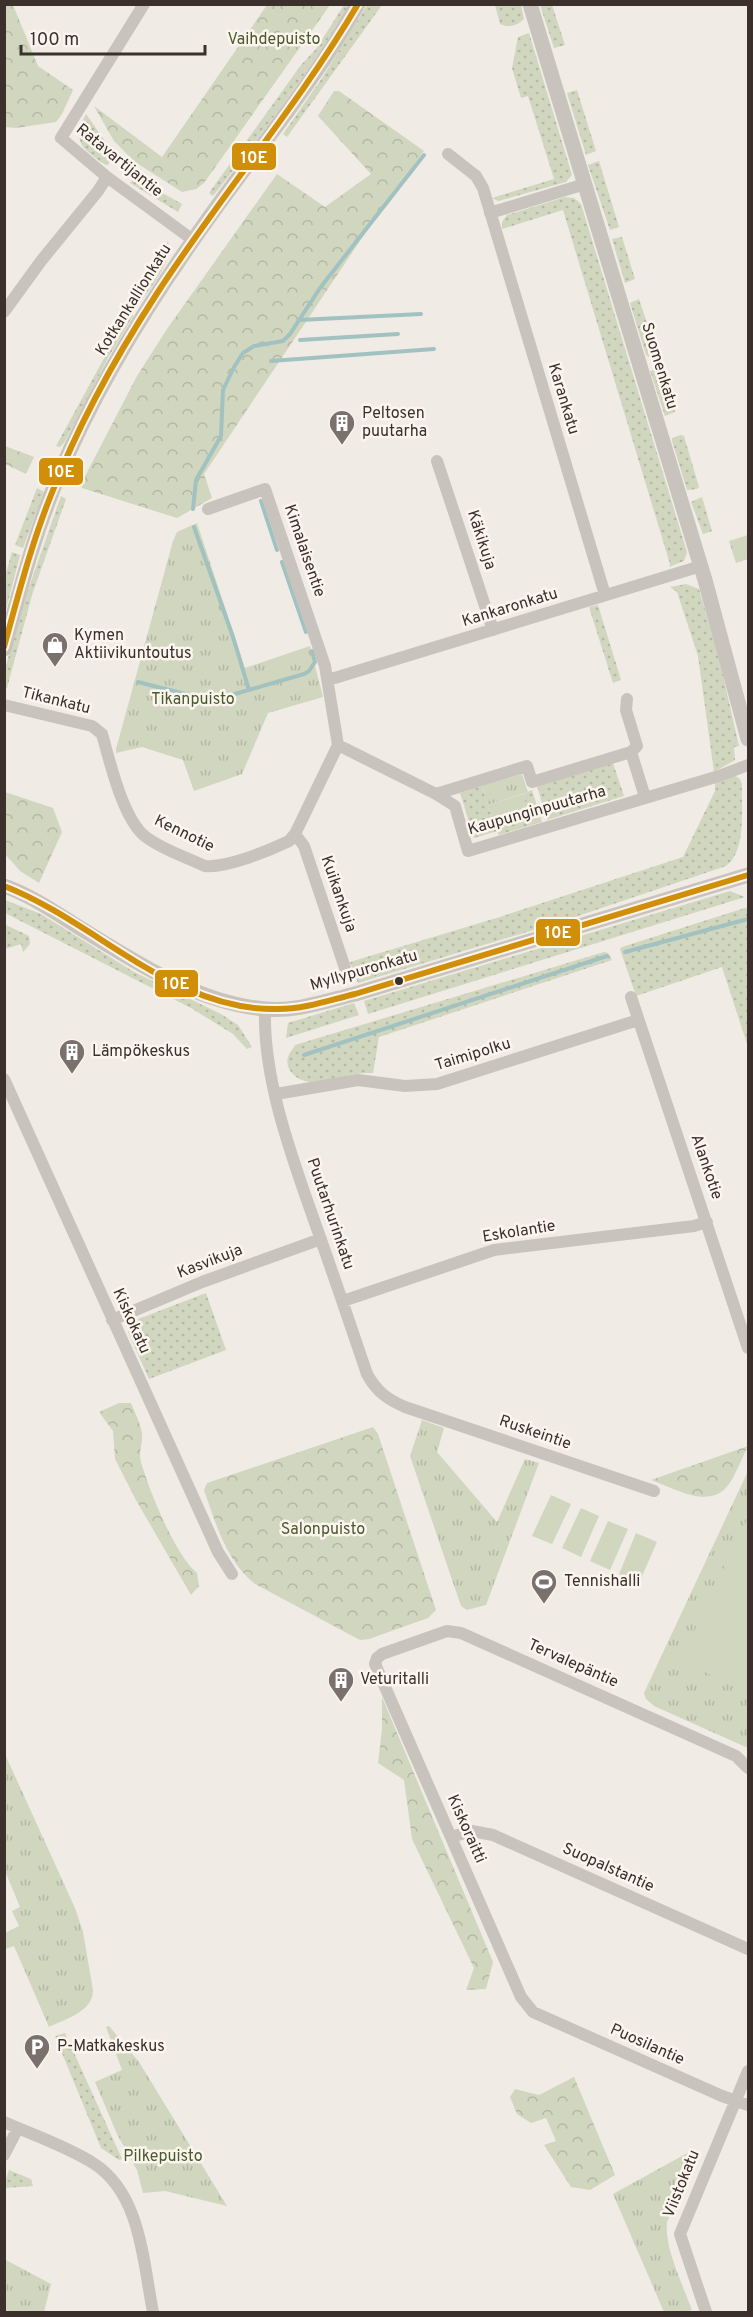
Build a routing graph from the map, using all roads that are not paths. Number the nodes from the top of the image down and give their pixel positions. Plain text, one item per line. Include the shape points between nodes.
1 (144, 4) edge
2 (358, 4) edge
3 (530, 4) edge
4 (448, 154) dead end
5 (106, 177) junction
6 (585, 184) junction
7 (490, 213) junction
8 (193, 240) junction
9 (4, 312) edge
10 (437, 461) dead end
11 (208, 509) dead end
12 (701, 566) junction
13 (605, 595) junction
14 (494, 630) junction
15 (4, 649) edge
16 (328, 680) junction
17 (627, 699) dead end
18 (4, 705) edge
19 (98, 730) joint
20 (748, 739) edge
21 (338, 745) junction
22 (631, 752) junction
23 (748, 765) edge
24 (436, 794) junction
25 (645, 797) junction
26 (295, 834) junction
27 (748, 875) edge
28 (4, 886) edge
29 (345, 968) dead end
30 (631, 997) dead end
31 (266, 1010) junction
32 (638, 1020) junction
33 (4, 1079) edge
34 (276, 1094) junction
35 (706, 1222) junction
36 (321, 1239) junction
37 (343, 1301) junction
38 (112, 1320) junction
39 (748, 1348) edge
40 (405, 1407) joint
41 (654, 1491) dead end
42 (232, 1574) dead end
43 (377, 1658) joint
44 (748, 1768) edge
45 (451, 1837) junction
46 (748, 1949) edge
47 (533, 2012) joint
48 (748, 2071) edge
49 (735, 2100) junction
50 (748, 2105) edge
51 (4, 2122) edge
52 (18, 2128) junction
53 (4, 2155) edge
54 (153, 2313) edge
55 (706, 2313) edge

1 - 5 street, Ratavartijantie via 61,138
2 - 8 street, Kotkankallionkatu via 319,68
3 - 6 street, Suomenkatu
4 - 7 street, Karankatu via 476,176
5 - 8 street, Ratavartijantie
5 - 9 street
6 - 7 street
6 - 12 street, Suomenkatu
7 - 13 street, Karankatu
8 - 15 street, Kotkankallionkatu via 123,350 68,456 34,546
10 - 14 street, Käkikuja
11 - 16 street, Kimalaisentie via 265,489
12 - 13 street, Kankaronkatu
12 - 20 street, Suomenkatu
13 - 14 street, Kankaronkatu
14 - 16 street, Kankaronkatu
16 - 21 street
17 - 22 street via 626,710 637,746
18 - 19 street, Tikankatu
19 - 26 street, Kennotie via 132,819 144,836 155,842 212,867 283,844
21 - 24 street, Kaupunginpuutarha
21 - 26 street
22 - 24 street, Kaupunginpuutarha via 532,782 527,766
22 - 25 street
23 - 25 street, Kaupunginpuutarha
24 - 25 street, Kaupunginpuutarha via 455,806 468,851
26 - 29 street, Kuikankuja via 304,846
27 - 31 street, Myllypuronkatu via 355,994 302,1007
28 - 31 street, Myllypuronkatu via 30,897 162,976 219,999
30 - 32 street, Alankotie
31 - 34 street, Puutarhurinkatu
32 - 34 street, Taimipolku via 437,1084 405,1086 358,1080
32 - 35 street, Alankotie
33 - 38 street, Kiskokatu
34 - 36 street, Puutarhurinkatu via 280,1118
35 - 37 street, Eskolantie via 494,1250
35 - 39 street, Alankotie
36 - 37 street, Puutarhurinkatu
36 - 38 street, Kasvikuja
37 - 40 street, Puutarhurinkatu via 372,1383 388,1400
38 - 42 street, Kiskokatu via 218,1552
40 - 41 street, Ruskeintie
43 - 44 street, Tervalepäntie via 447,1631 461,1633 736,1756
43 - 45 street, Kiskoraitti via 377,1672
45 - 46 street, Suopalstantie via 472,1831 493,1835
45 - 47 street, Kiskoraitti via 521,1997
47 - 49 street, Puosilantie
48 - 49 street, Viistokatu
49 - 50 street, Puosilantie
49 - 55 street, Viistokatu via 680,2234
51 - 52 street
52 - 53 street
52 - 54 street via 92,2163 117,2185 133,2215

